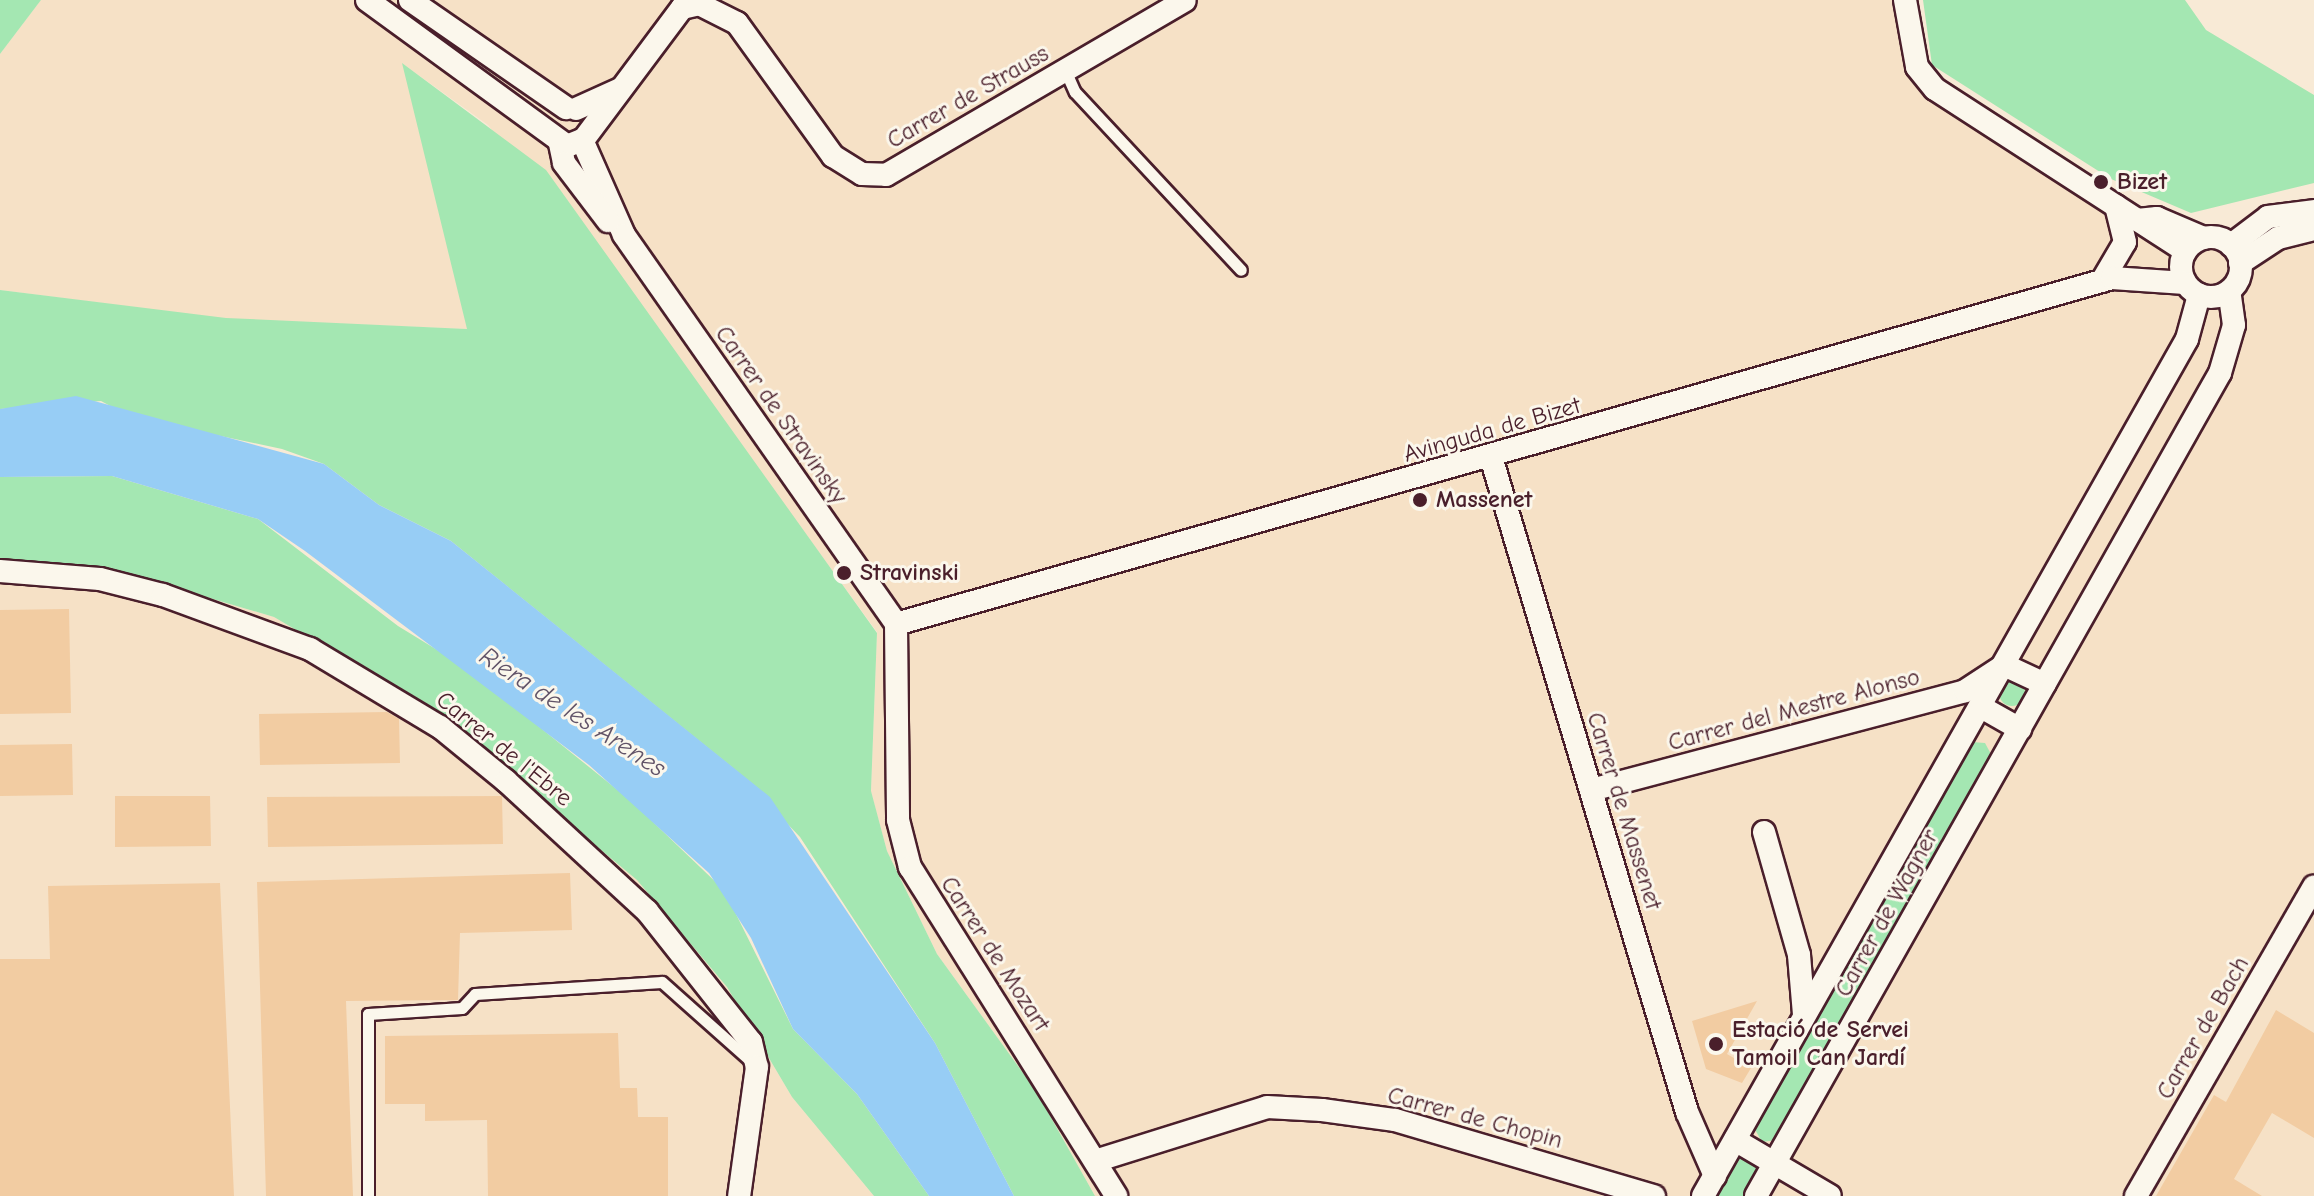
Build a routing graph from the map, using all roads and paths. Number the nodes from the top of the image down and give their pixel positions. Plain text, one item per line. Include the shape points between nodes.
1 (367, 0) edge
2 (410, 0) edge
3 (732, 0) edge
4 (1185, 0) edge
5 (1905, 0) edge
6 (685, 4) edge
7 (737, 23) junction
8 (1065, 70) junction
9 (620, 89) junction
10 (571, 108) junction
11 (571, 139) junction
12 (2116, 206) junction
13 (2314, 211) edge
14 (2137, 220) junction
15 (2314, 229) edge
16 (2204, 238) junction
17 (2184, 253) junction
18 (2236, 254) junction
19 (1241, 270) dead end
20 (2107, 279) junction
21 (2192, 289) junction
22 (2229, 291) junction
23 (1491, 457) junction
24 (0, 571) edge
25 (896, 624) junction
26 (2004, 665) junction
27 (2045, 684) junction
28 (1981, 707) junction
29 (2020, 729) junction
30 (1591, 790) junction
31 (1764, 832) dead end
32 (2314, 886) edge
33 (1804, 1015) junction
34 (757, 1067) junction
35 (1735, 1140) junction
36 (1095, 1161) junction
37 (1775, 1164) junction
38 (1715, 1176) junction
39 (368, 1196) edge
40 (739, 1196) edge
41 (1116, 1196) edge
42 (1654, 1196) edge
43 (1703, 1196) edge
44 (1756, 1196) edge
45 (1830, 1196) edge
46 (2136, 1196) edge

1 - 11 street
2 - 10 street
3 - 7 street, Carrer de Strauss
4 - 8 street, Carrer de Strauss
5 - 12 street via 1917,67 1935,89
6 - 7 street, Carrer de Strauss via 699,4
6 - 9 street
7 - 8 street, Carrer de Strauss via 833,156 862,174 886,175
8 - 19 lane via 1075,92
9 - 10 street
9 - 11 street
10 - 11 street, Carrer de Stravinsky
10 - 11 street via 550,125
11 - 25 street, Carrer de Stravinsky via 624,235
12 - 14 street
12 - 20 street via 2125,242
13 - 18 street via 2268,217
14 - 16 street via 2157,218
14 - 17 street
15 - 18 street
16 - 17 street, Avinguda de Bizet
16 - 18 street
17 - 20 street, Avinguda de Bizet
17 - 21 street, Carrer de Wagner
18 - 22 street
20 - 21 street, Avinguda de Bizet
20 - 23 street, Avinguda de Bizet
21 - 22 street, Avinguda de Bizet
21 - 26 street, Carrer de Wagner via 2187,339
22 - 27 street, Carrer de Wagner via 2229,355
23 - 25 street, Avinguda de Bizet
23 - 30 street, Carrer de Massenet
24 - 34 street, Carrer de l'Ebre via 100,579 163,595 310,649 384,690 506,781 647,911 736,1018
25 - 36 street, Carrer de Mozart via 898,820 910,867
26 - 27 street
26 - 28 street, Carrer de Wagner
26 - 30 street, Carrer del Mestre Alonso via 1965,691
27 - 29 street, Carrer de Wagner
28 - 29 street
28 - 33 street, Carrer de Wagner
29 - 37 street, Carrer de Wagner
30 - 38 street, Carrer de Massenet via 1687,1112
31 - 33 street via 1799,955
32 - 46 street, Carrer de Bach
33 - 35 street, Carrer de Wagner
34 - 39 lane via 662,982 475,994 462,1008 368,1014
34 - 40 street
35 - 37 street
35 - 38 street, Carrer de Wagner
36 - 41 street, Carrer de Mozart
36 - 42 street, Carrer de Chopin via 1267,1107 1322,1110 1395,1120
37 - 44 street, Carrer de Wagner
37 - 45 street
38 - 43 street, Carrer de Wagner

